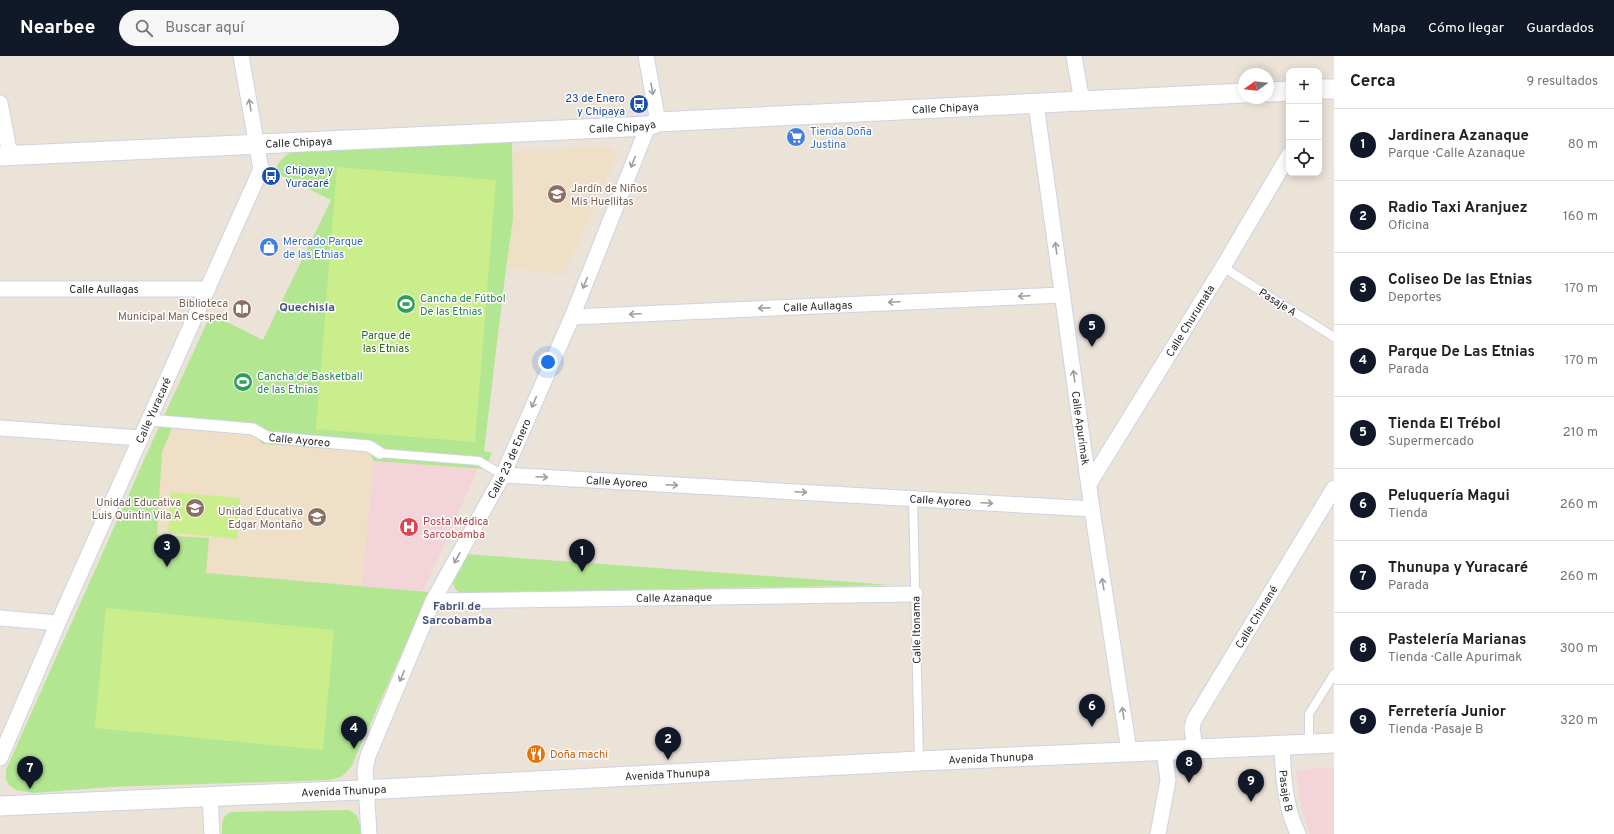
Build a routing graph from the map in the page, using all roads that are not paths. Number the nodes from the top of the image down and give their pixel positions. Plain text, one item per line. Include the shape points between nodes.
1 (241, 56) edge
2 (646, 56) edge
3 (1074, 56) edge
4 (1334, 89) edge
5 (1322, 90) edge
6 (1286, 91) edge
7 (1274, 92) edge
8 (1238, 93) edge
9 (1082, 102) junction
10 (0, 103) edge
11 (1036, 104) junction
12 (653, 124) junction
13 (256, 143) junction
14 (5, 155) edge
15 (1286, 160) edge
16 (1223, 268) junction
17 (0, 289) edge
18 (208, 289) junction
19 (1063, 294) junction
20 (572, 317) junction
21 (1334, 337) edge
22 (150, 420) junction
23 (0, 428) edge
24 (141, 438) junction
25 (380, 453) joint
26 (503, 475) junction
27 (1089, 484) junction
28 (1334, 488) edge
29 (913, 498) junction
30 (1092, 509) junction
31 (915, 594) junction
32 (433, 601) junction
33 (0, 618) edge
34 (58, 623) junction
35 (1334, 674) edge
36 (1334, 743) edge
37 (1310, 744) junction
38 (1282, 746) junction
39 (1195, 749) junction
40 (1164, 750) junction
41 (1129, 751) junction
42 (0, 758) edge
43 (919, 761) junction
44 (366, 790) junction
45 (210, 796) junction
46 (0, 806) edge
47 (212, 834) edge
48 (369, 834) edge
49 (1158, 834) edge
50 (1298, 834) edge

13 -> 1 street, Calle Yuracaré
2 -> 12 street
3 - 9 street
4 - 5 street
6 - 7 street
8 - 9 street, Calle Chipaya
9 - 11 street, Calle Chipaya
10 - 14 street
11 - 12 street, Calle Chipaya
19 -> 11 street, Calle Apurimak
12 - 13 street, Calle Chipaya
12 -> 20 street, Calle 23 de Enero
13 - 14 street, Calle Chipaya
13 - 18 street, Calle Yuracaré via 261,169
15 - 16 street, Calle Churumata
16 - 21 lane, Pasaje A
16 - 27 street, Calle Churumata
17 - 18 street, Calle Aullagas
18 - 22 street, Calle Yuracaré
19 -> 20 street, Calle Aullagas
27 -> 19 street, Calle Apurimak
20 -> 26 street, Calle 23 de Enero
22 - 24 street, Calle Yuracaré
22 - 25 street, Calle Ayoreo via 253,429 267,437 369,446
23 - 24 street
24 - 34 street, Calle Yuracaré
25 - 26 lane, Calle Ayoreo via 479,461
26 -> 29 street, Calle Ayoreo
26 -> 32 street, Calle 23 de Enero
27 - 30 street, Calle Apurimak
28 - 39 street, Calle Chimané via 1194,720 1192,728
29 -> 30 street, Calle Ayoreo
29 - 31 lane, Calle Itonama
41 -> 30 street, Calle Apurimak
31 - 32 street, Calle Azanaque
31 - 43 lane, Calle Itonama
32 -> 44 street, Calle 23 de Enero via 368,756 365,769
33 - 34 street
34 - 42 street, Calle Yuracaré
35 - 37 lane via 1309,714
36 - 37 street, Avenida Thunupa
37 - 38 street, Avenida Thunupa
38 - 39 street, Avenida Thunupa
38 - 50 street, Pasaje B via 1287,798
39 - 40 street, Avenida Thunupa
40 - 41 street, Avenida Thunupa
40 - 49 street via 1168,780
41 - 43 street, Avenida Thunupa
43 - 44 street, Avenida Thunupa
44 - 45 street, Avenida Thunupa
44 - 48 street, Calle 23 de Enero
45 - 46 street, Avenida Thunupa
45 - 47 street

